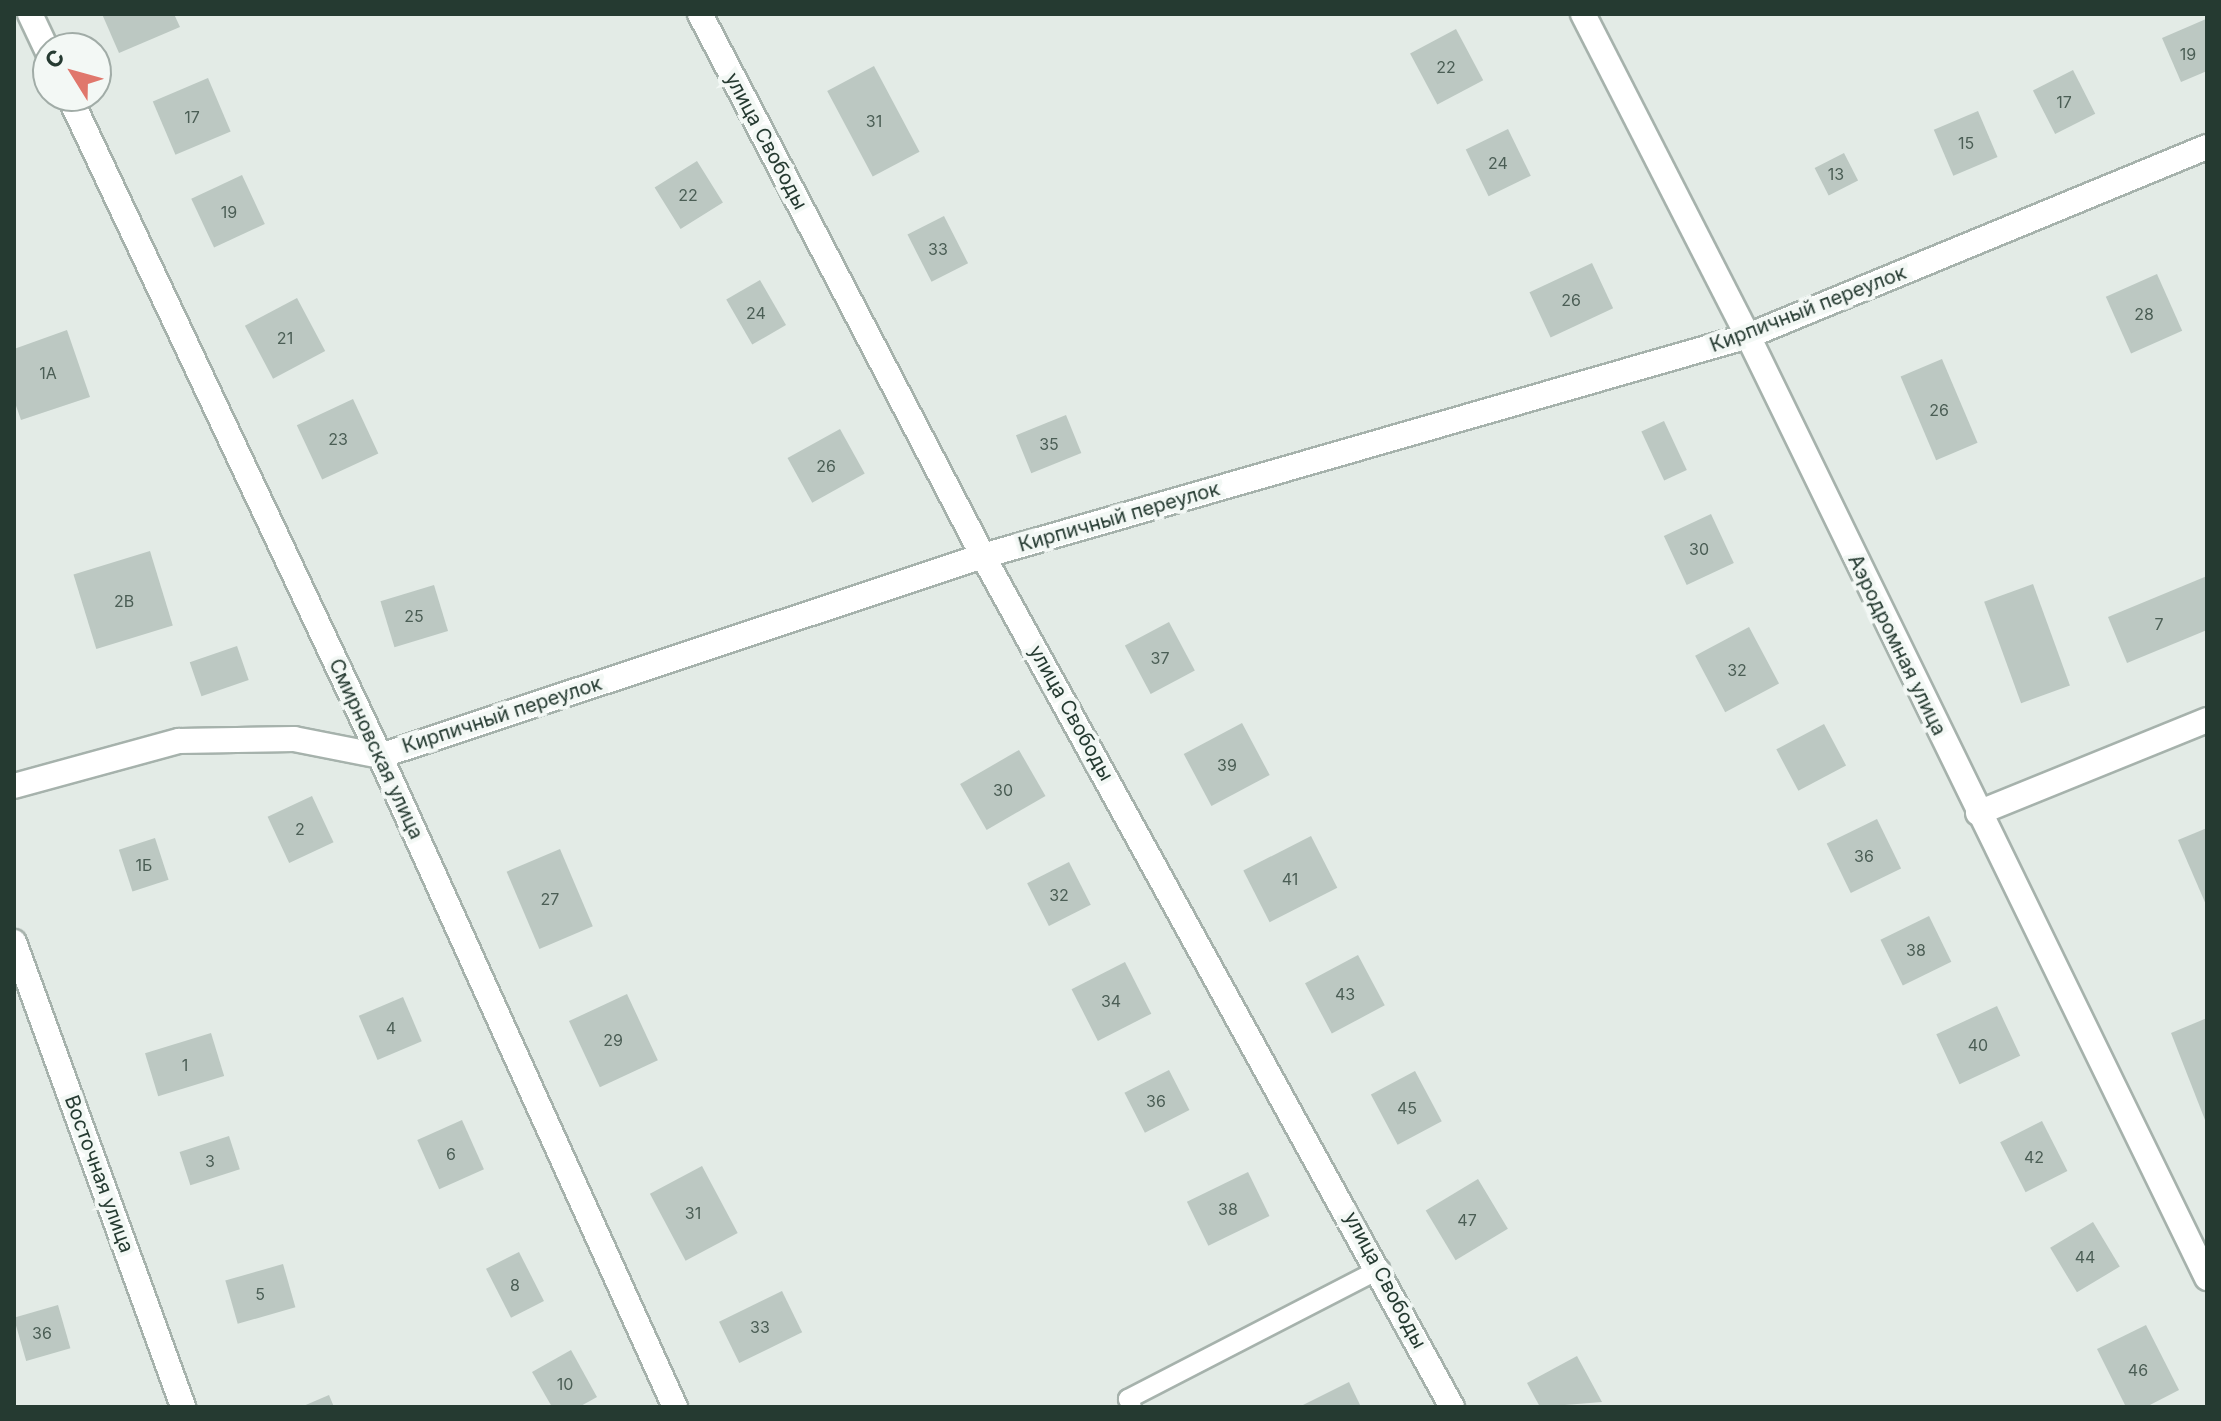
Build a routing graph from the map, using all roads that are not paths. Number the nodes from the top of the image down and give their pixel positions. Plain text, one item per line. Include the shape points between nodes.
1 (700, 14) edge
2 (1583, 14) edge
3 (77, 112) edge
4 (2207, 147) edge
5 (1748, 336) junction
6 (983, 556) junction
7 (2207, 720) edge
8 (380, 756) junction
9 (14, 786) edge
10 (1978, 813) junction
11 (14, 942) edge
12 (1380, 1269) junction
13 (2207, 1278) edge
14 (183, 1407) edge
15 (675, 1407) edge
16 (1132, 1407) edge
17 (1452, 1407) edge

1 - 6 street, улица Свободы
2 - 5 street, Аэродромная улица
3 - 8 street, Смирновская улица
4 - 5 street, Кирпичный переулок
5 - 6 street, Кирпичный переулок
5 - 10 street, Аэродромная улица
6 - 8 street, Кирпичный переулок
6 - 12 street, улица Свободы
7 - 10 street
8 - 9 street, Кирпичный переулок via 294,739 179,741
8 - 15 street, Смирновская улица
10 - 13 street, Аэродромная улица
11 - 14 street, Восточная улица
12 - 16 lane via 1128,1399
12 - 17 street, улица Свободы

